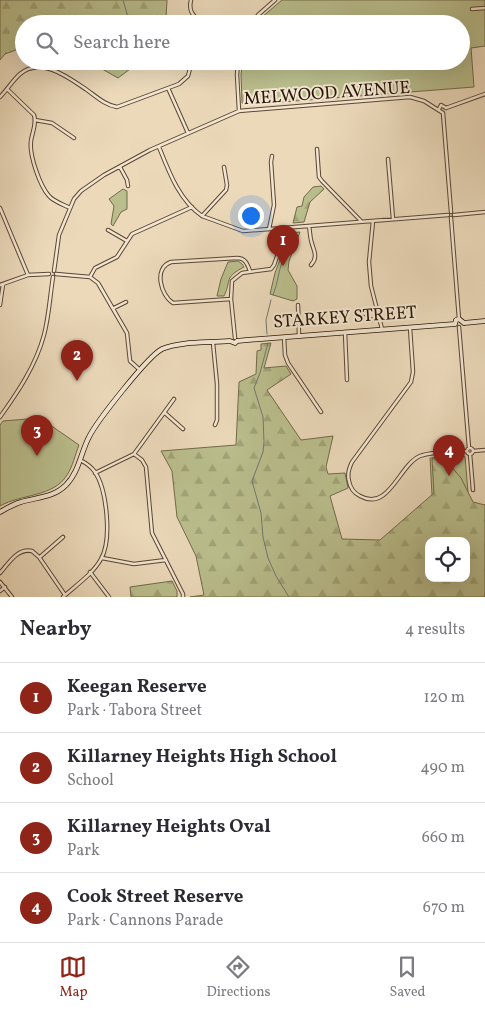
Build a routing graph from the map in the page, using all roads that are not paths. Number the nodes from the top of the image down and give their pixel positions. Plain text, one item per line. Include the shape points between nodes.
1 (191, 0) edge
2 (275, 0) edge
3 (485, 8) edge
4 (472, 9) dead end
5 (192, 15) edge
6 (258, 15) edge
7 (26, 70) edge
8 (54, 70) edge
9 (190, 70) edge
10 (237, 70) edge
11 (168, 88) junction
12 (7, 89) junction
13 (485, 94) edge
14 (0, 98) edge
15 (446, 108) junction
16 (439, 109) junction
17 (239, 111) junction
18 (443, 113) junction
19 (36, 120) junction
20 (188, 133) junction
21 (74, 138) dead end
22 (159, 146) junction
23 (317, 149) dead end
24 (272, 156) dead end
25 (388, 160) dead end
26 (120, 166) junction
27 (224, 167) dead end
28 (128, 186) dead end
29 (192, 207) junction
30 (0, 208) edge
31 (70, 208) junction
32 (451, 212) junction
33 (485, 212) edge
34 (448, 215) junction
35 (454, 215) junction
36 (202, 216) junction
37 (451, 218) junction
38 (393, 219) junction
39 (373, 221) junction
40 (361, 222) junction
41 (309, 226) junction
42 (287, 228) junction
43 (269, 229) junction
44 (108, 230) dead end
45 (127, 241) junction
46 (311, 265) dead end
47 (250, 270) junction
48 (55, 273) junction
49 (49, 274) junction
50 (28, 275) junction
51 (53, 277) junction
52 (90, 277) junction
53 (1, 284) edge
54 (231, 299) junction
55 (126, 302) dead end
56 (0, 305) edge
57 (298, 305) dead end
58 (113, 308) junction
59 (356, 315) dead end
60 (379, 319) junction
61 (459, 319) junction
62 (485, 321) edge
63 (464, 323) junction
64 (455, 324) junction
65 (410, 327) junction
66 (459, 327) junction
67 (382, 329) junction
68 (345, 332) junction
69 (299, 336) junction
70 (284, 337) junction
71 (235, 340) junction
72 (214, 343) junction
73 (140, 370) junction
74 (348, 380) dead end
75 (174, 399) dead end
76 (320, 412) dead end
77 (165, 413) junction
78 (0, 417) edge
79 (215, 425) dead end
80 (183, 429) dead end
81 (485, 450) edge
82 (469, 451) junction
83 (134, 454) junction
84 (80, 460) junction
85 (95, 473) junction
86 (472, 490) dead end
87 (0, 512) edge
88 (63, 536) dead end
89 (39, 557) junction
90 (102, 558) junction
91 (166, 560) junction
92 (90, 572) junction
93 (0, 573) edge
94 (0, 582) edge
95 (5, 587) junction
96 (0, 591) edge
97 (64, 596) edge
98 (12, 597) edge
99 (109, 597) edge
100 (182, 597) edge

1 - 5 street
2 - 6 street
3 - 4 street
7 - 12 street
8 - 11 street via 117,108
9 - 11 street via 179,84
10 - 17 street
11 - 20 street
12 - 14 street
12 - 19 street
13 - 15 street
15 - 16 street via 441,105
15 - 18 street
16 - 17 street, MELWOOD AVENUE via 410,97
16 - 18 street
17 - 20 street, MELWOOD AVENUE
18 - 32 street
19 - 21 street via 52,123
19 - 31 street via 30,143 33,166 49,197
20 - 22 street, MELWOOD AVENUE
22 - 26 street, MELWOOD AVENUE
22 - 29 street via 174,183
23 - 40 street via 319,177
24 - 43 street via 274,205
25 - 38 street
26 - 28 street
26 - 31 street, MELWOOD AVENUE via 81,191
27 - 36 street via 226,190
29 - 36 street
29 - 45 street via 138,230
30 - 50 street
31 - 48 street, MELWOOD AVENUE via 59,235
32 - 34 street
32 - 35 street
33 - 35 street
34 - 37 street
34 - 38 street
35 - 37 street
36 - 43 street via 243,231
37 - 61 street
38 - 39 street
39 - 40 street
39 - 60 street via 369,262
40 - 41 street
41 - 42 street
41 - 46 street via 316,255
42 - 43 street
42 - 47 street via 274,265 266,270
44 - 45 street
45 - 52 street via 117,257 95,268
47 - 54 street via 232,281
47 - 54 street via 242,258 171,262 162,268 160,274 167,299 173,304
48 - 49 street
48 - 51 street
48 - 52 street
49 - 50 street
49 - 51 street
50 - 53 street
51 - 78 street via 41,343 24,381
52 - 58 street via 98,282
53 - 56 street
54 - 71 street
55 - 58 street
57 - 69 street
58 - 73 street via 127,333 130,361
59 - 60 street, STARKEY STREET
60 - 67 street
61 - 63 street
61 - 64 street
62 - 63 street
63 - 66 street
64 - 65 street, STARKEY STREET
64 - 66 street
65 - 67 street, STARKEY STREET
65 - 82 street via 411,382 352,462 348,474 350,486 363,497 378,498 387,493 416,458
66 - 82 street
67 - 68 street, STARKEY STREET
68 - 69 street, STARKEY STREET
68 - 74 street
69 - 70 street, STARKEY STREET
70 - 71 street, STARKEY STREET
70 - 76 street via 288,363
71 - 72 street, STARKEY STREET
72 - 73 street, STARKEY STREET via 163,349
72 - 79 street
73 - 84 street, STARKEY STREET via 93,430
75 - 77 street
77 - 80 street
77 - 83 street
81 - 82 street
82 - 86 street
83 - 85 street
83 - 91 street via 146,467 152,533
84 - 85 street
84 - 87 street, STARKEY STREET via 72,479 61,490 20,502
85 - 90 street via 104,499 107,537
88 - 89 street
89 - 93 street via 32,550 21,551
89 - 97 street
90 - 91 street via 134,564
90 - 92 street
91 - 100 street
92 - 97 street
92 - 99 street
94 - 95 street
95 - 96 street
95 - 98 street

